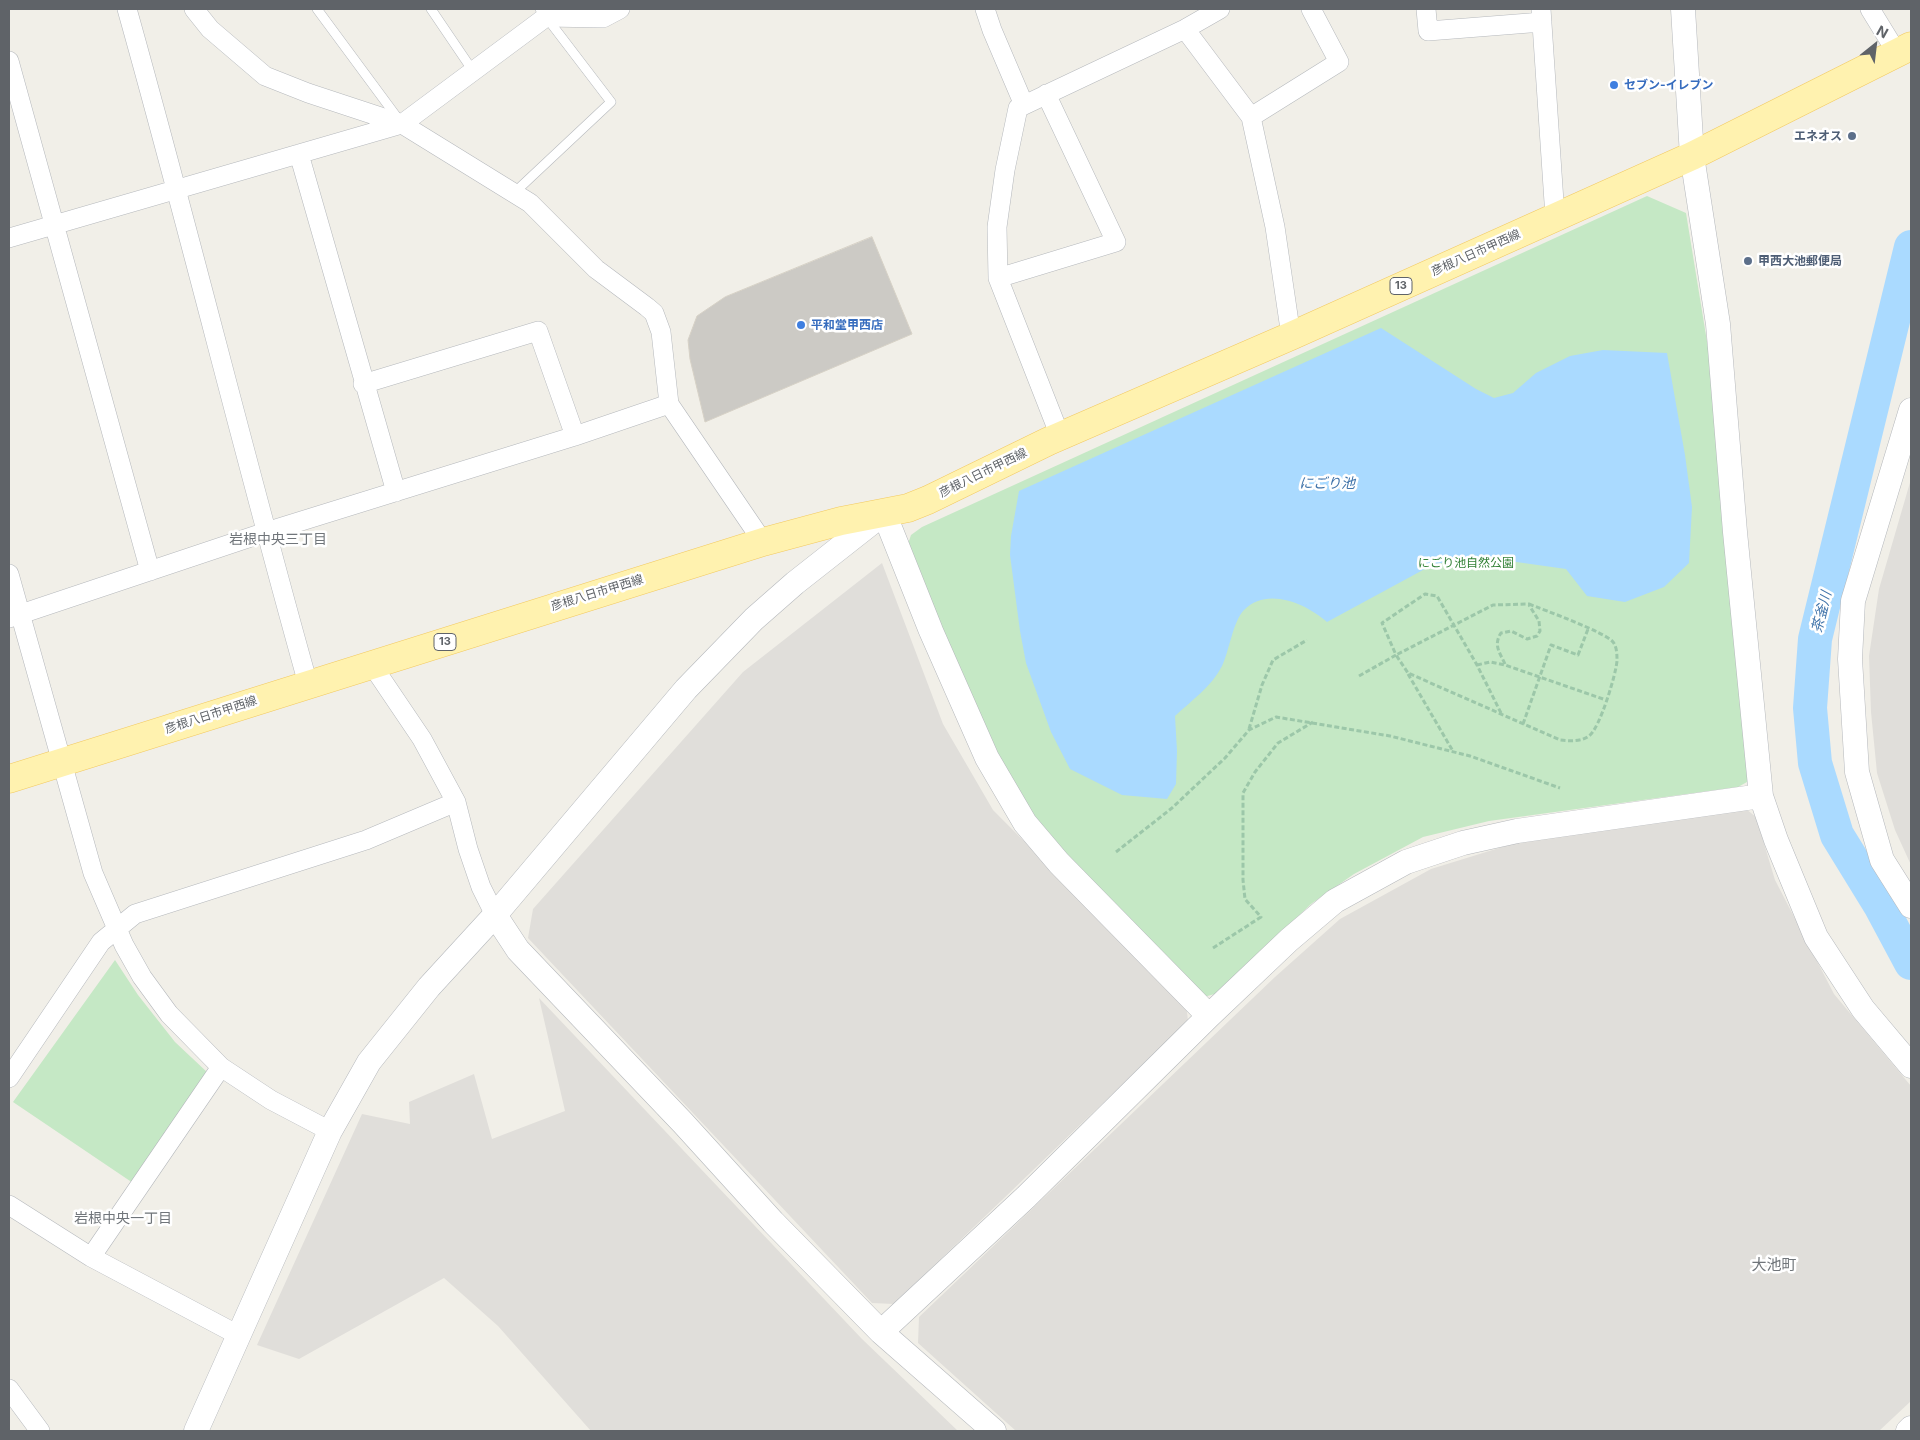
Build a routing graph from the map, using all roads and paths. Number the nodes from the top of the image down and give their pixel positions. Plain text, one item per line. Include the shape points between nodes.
1 (128, 9) edge
2 (194, 9) edge
3 (317, 9) edge
4 (431, 9) edge
5 (620, 9) edge
6 (985, 9) edge
7 (1311, 9) edge
8 (1426, 9) edge
9 (1684, 9) edge
10 (1870, 9) edge
11 (1215, 10) edge
12 (543, 13) edge
13 (1542, 16) edge
14 (1185, 29) junction
15 (1904, 49) edge
16 (9, 61) edge
17 (474, 71) junction
18 (1046, 94) junction
19 (1024, 105) junction
20 (1251, 117) junction
21 (402, 124) junction
22 (298, 154) junction
23 (1692, 156) junction
24 (178, 189) junction
25 (514, 193) junction
26 (1555, 217) junction
27 (54, 224) junction
28 (9, 238) edge
29 (998, 278) junction
30 (1291, 336) junction
31 (363, 384) junction
32 (669, 404) junction
33 (1911, 410) edge
34 (575, 436) junction
35 (1060, 436) junction
36 (396, 492) junction
37 (884, 513) junction
38 (266, 532) junction
39 (763, 542) junction
40 (150, 571) junction
41 (9, 574) edge
42 (1529, 604) junction
43 (14, 617) edge
44 (1454, 625) junction
45 (1588, 628) junction
46 (1307, 640) dead end
47 (1396, 655) junction
48 (372, 665) junction
49 (1477, 665) junction
50 (1505, 665) junction
51 (1408, 673) junction
52 (1359, 676) dead end
53 (1540, 678) junction
54 (308, 684) junction
55 (1606, 700) junction
56 (1501, 714) junction
57 (1313, 722) junction
58 (1523, 724) junction
59 (1249, 730) junction
60 (1454, 753) junction
61 (62, 762) junction
62 (9, 779) edge
63 (1560, 788) dead end
64 (1761, 796) junction
65 (456, 802) junction
66 (1116, 852) dead end
67 (1911, 906) edge
68 (495, 915) junction
69 (116, 928) junction
70 (1213, 948) dead end
71 (1209, 1016) junction
72 (1911, 1066) edge
73 (221, 1067) junction
74 (11, 1071) edge
75 (330, 1131) junction
76 (9, 1205) edge
77 (91, 1257) junction
78 (881, 1332) junction
79 (240, 1336) junction
80 (9, 1389) edge
81 (1911, 1428) edge
82 (40, 1431) edge
83 (196, 1431) edge
84 (994, 1431) edge
85 (1908, 1431) edge

1 - 24 street
2 - 21 street via 210,29 266,76
3 - 21 lane
4 - 17 lane
5 - 12 street via 602,18
6 - 19 street
7 - 20 street via 1339,62
8 - 13 street via 1428,31
9 - 23 street
10 - 15 street
11 - 14 street
12 - 17 street
12 - 25 lane via 611,102
13 - 26 street
14 - 18 street
14 - 20 street
15 - 23 main road, 彦根八日市甲西線 / 13
16 - 27 street
17 - 21 street
18 - 19 street
18 - 29 street via 1116,242
19 - 29 street via 1018,108 1005,170 997,227
20 - 30 street via 1274,227
21 - 22 street
21 - 25 street
22 - 24 street
22 - 31 street
23 - 26 main road, 彦根八日市甲西線 / 13
23 - 64 street via 1718,324
24 - 27 street
24 - 38 street
25 - 32 street via 530,203 596,269 654,313 661,332
26 - 30 main road, 彦根八日市甲西線 / 13
27 - 28 street
27 - 40 street
29 - 35 street
30 - 35 main road, 彦根八日市甲西線 / 13
31 - 34 street via 538,331
31 - 36 street
32 - 34 street
32 - 39 street
33 - 67 street via 1853,601 1850,659 1858,772 1882,860
34 - 36 street
35 - 37 main road, 彦根八日市甲西線 / 13 via 928,500
36 - 38 street
37 - 39 main road, 彦根八日市甲西線 / 13
37 - 68 street via 795,583 693,682
37 - 71 street via 931,632 987,758 1025,823 1059,863
38 - 40 street
38 - 54 street
39 - 48 main road, 彦根八日市甲西線 / 13
40 - 43 street
41 - 43 street
42 - 44 path via 1493,605
42 - 45 path
42 - 50 path via 1539,621 1540,631 1537,636 1527,639 1511,631 1501,633 1496,642
43 - 61 street
44 - 47 path
44 - 47 path via 1437,596 1425,594 1382,623
44 - 49 path
45 - 53 path via 1578,655 1551,645
45 - 55 path via 1615,644 1617,663
46 - 59 path via 1273,660
47 - 51 path
47 - 52 path
48 - 54 main road, 彦根八日市甲西線 / 13
48 - 65 street via 422,739
49 - 50 path via 1490,662
49 - 56 path
50 - 53 path
51 - 56 path
51 - 60 path
53 - 55 path
53 - 58 path
54 - 61 main road, 彦根八日市甲西線 / 13
55 - 58 path via 1594,731 1580,740 1560,740
56 - 58 path
57 - 59 path via 1276,717
57 - 60 path via 1390,736
57 - 70 path via 1278,743 1243,793 1245,899 1261,918
59 - 66 path via 1225,758 1172,808
60 - 63 path
61 - 62 main road, 彦根八日市甲西線 / 13
61 - 69 street via 93,873
64 - 71 street via 1517,832 1463,843 1406,862 1335,901
64 - 72 street via 1816,937 1863,1010
65 - 68 street via 481,887
65 - 69 street via 366,840 135,914
68 - 75 street via 429,987 369,1062
68 - 78 street via 518,950 773,1222
69 - 73 street via 142,977 163,1006
69 - 74 street via 101,942
71 - 78 street via 1026,1198
73 - 75 street via 271,1100
73 - 77 street
75 - 79 street
76 - 77 street
77 - 79 street
78 - 84 street
79 - 83 street
80 - 82 street
81 - 85 street

